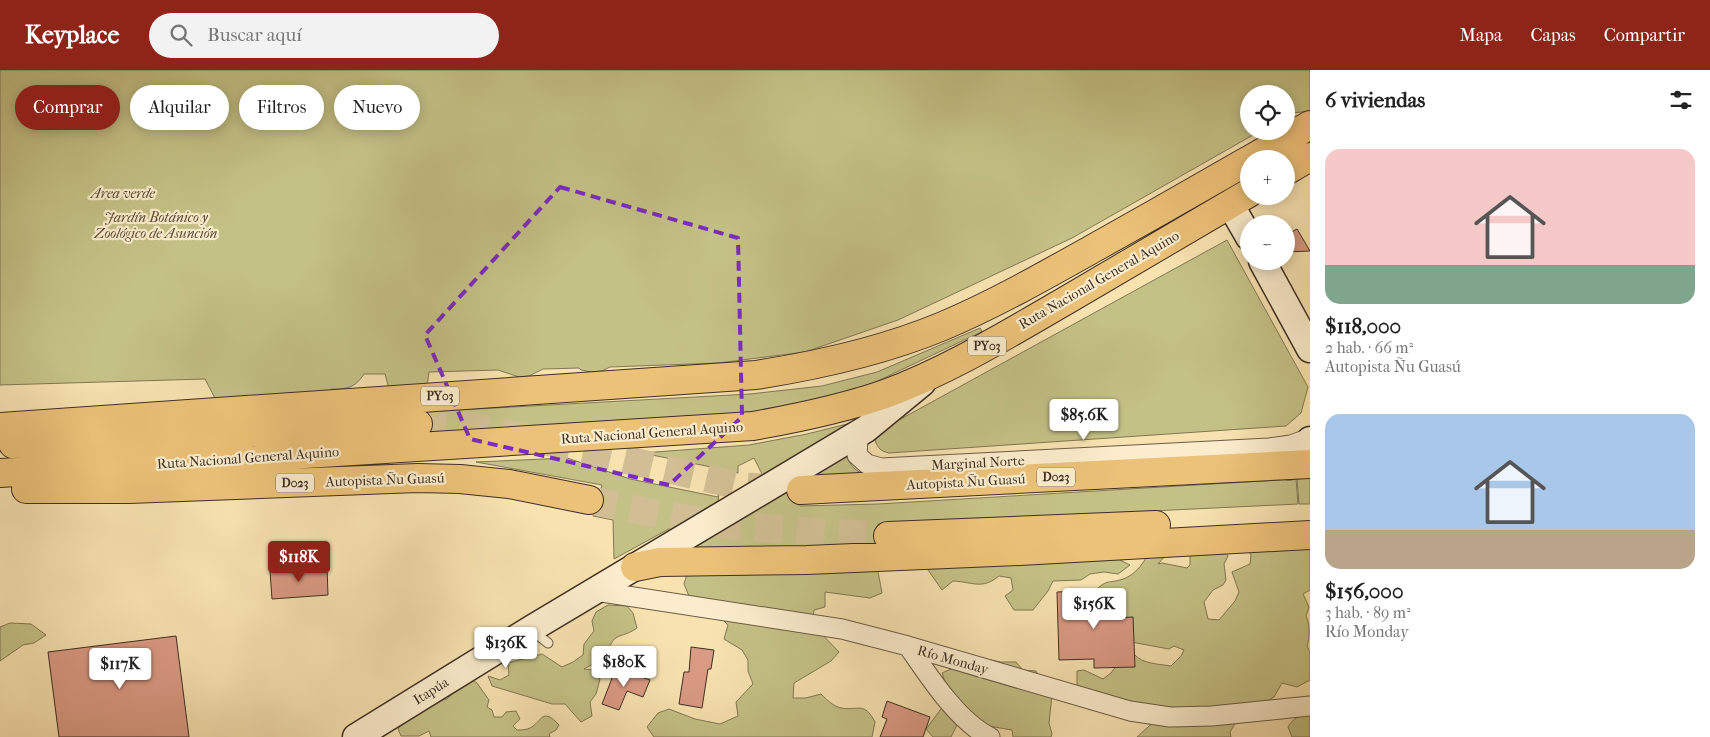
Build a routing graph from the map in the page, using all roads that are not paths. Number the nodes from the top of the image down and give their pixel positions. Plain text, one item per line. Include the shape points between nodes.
1 (1310, 125) edge
2 (1267, 150) edge
3 (1310, 157) edge
4 (1240, 166) edge
5 (1295, 166) edge
6 (1240, 198) edge
7 (1267, 270) edge
8 (1310, 349) edge
9 (932, 374) junction
10 (418, 424) tunnel mouth
11 (0, 427) edge
12 (866, 429) junction
13 (1310, 439) edge
14 (0, 444) edge
15 (1300, 465) edge
16 (0, 473) edge
17 (0, 488) edge
18 (801, 490) tunnel mouth
19 (589, 500) tunnel mouth
20 (1310, 518) edge
21 (1310, 535) edge
22 (888, 536) tunnel mouth
23 (635, 567) junction
24 (595, 590) junction
25 (908, 646) junction
26 (1310, 706) edge
27 (356, 737) edge
28 (990, 737) edge

1 - 2 highway, PY03
3 - 5 highway
4 - 11 highway, PY03 via 1007,297 910,338 804,367 756,375
6 - 9 highway, Ruta Nacional General Aquino / PY03 via 1002,338
7 - 8 street
9 - 12 street, Itapúa
9 - 16 highway, Ruta Nacional General Aquino / PY03 via 842,408 753,426
10 - 14 highway
12 - 13 street, Marginal Norte via 858,440 858,455 867,464 881,468 1269,448
12 - 23 street, Itapúa
13 - 15 street via 1298,461
15 - 18 highway, Autopista Ñu Guasú / D023
17 - 19 highway, Autopista Ñu Guasú / D023 via 129,489 418,478 510,484
20 - 22 highway
21 - 23 highway via 807,560 660,562
23 - 24 street, Itapúa
24 - 25 street, Río Monday via 842,629
24 - 27 street, Itapúa via 539,636
25 - 26 street, Río Monday via 1130,712 1170,717 1204,716
25 - 28 street via 958,713

